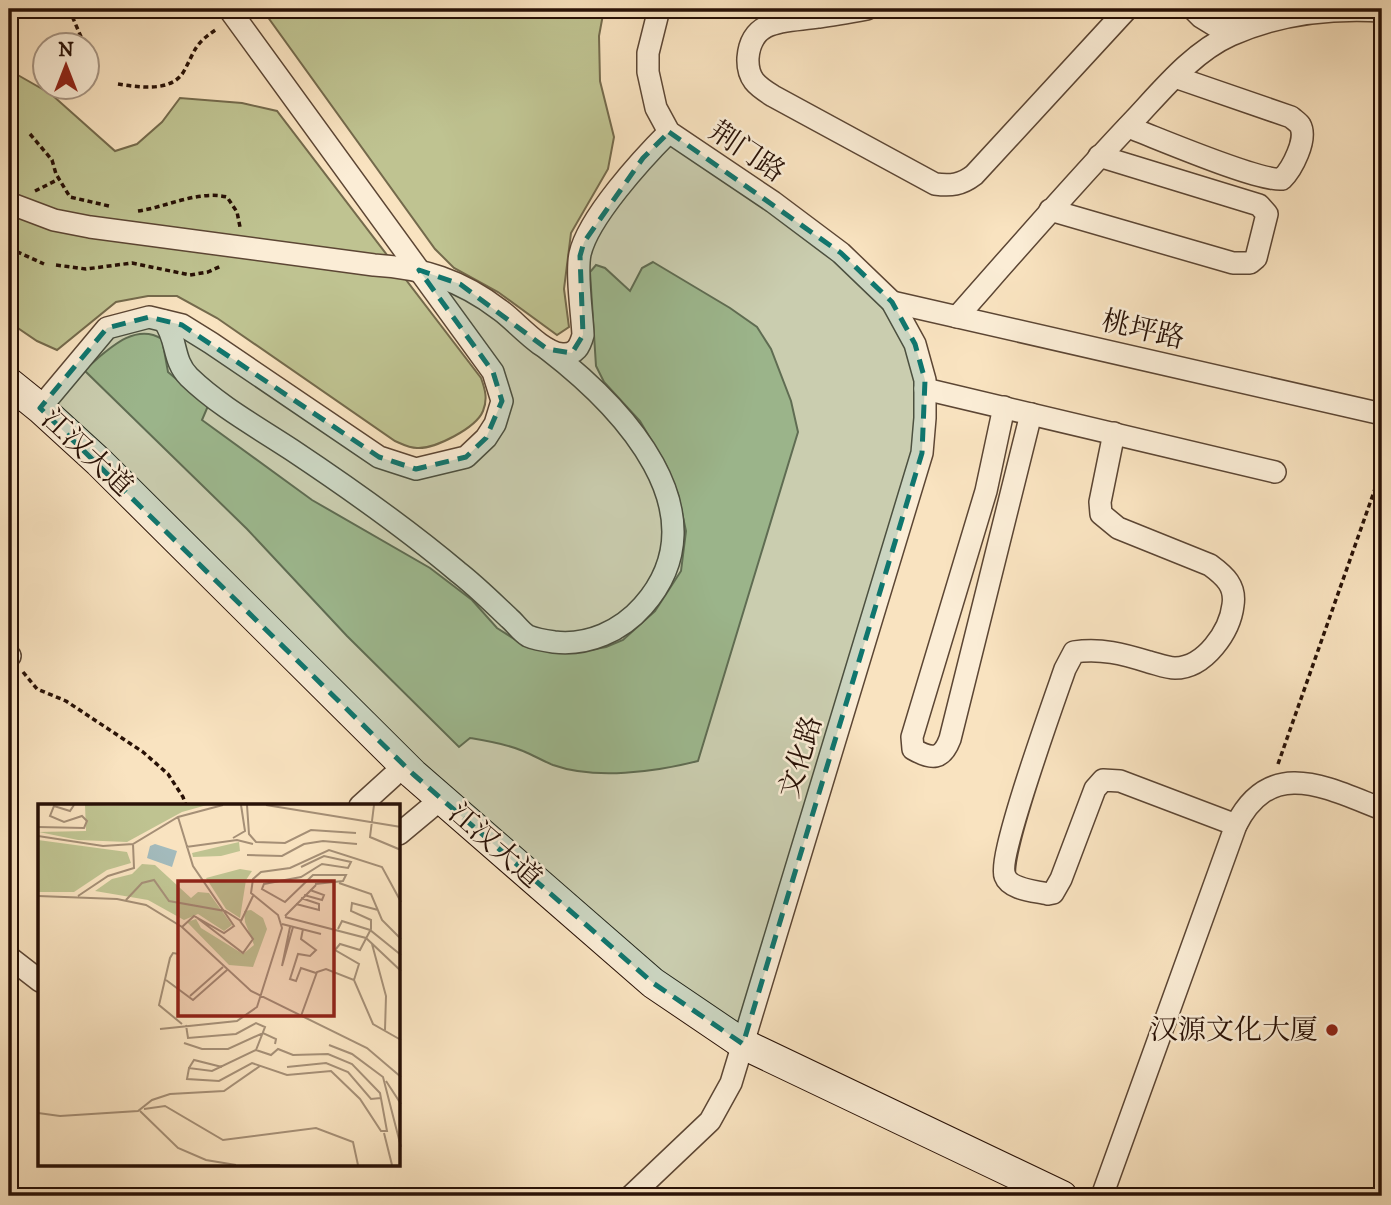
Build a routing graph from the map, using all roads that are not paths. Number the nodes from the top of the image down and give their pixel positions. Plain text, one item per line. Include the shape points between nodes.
1 (229, 9) edge
2 (659, 9) edge
3 (867, 9) edge
4 (1126, 9) edge
5 (1193, 9) edge
6 (1256, 9) edge
7 (1382, 11) edge
8 (1219, 18) edge
9 (1175, 77) junction
10 (1128, 127) junction
11 (669, 132) junction
12 (1099, 156) junction
13 (9, 203) edge
14 (1051, 210) junction
15 (419, 270) junction
16 (892, 302) junction
17 (957, 317) junction
18 (164, 321) junction
19 (547, 349) junction
20 (9, 383) edge
21 (925, 389) junction
22 (1004, 407) junction
23 (40, 408) junction
24 (1031, 414) junction
25 (1382, 414) edge
26 (1114, 433) junction
27 (1275, 472) dead end
28 (404, 766) junction
29 (441, 799) junction
30 (361, 804) edge
31 (1382, 809) edge
32 (1236, 825) junction
33 (401, 832) edge
34 (9, 957) edge
35 (38, 979) edge
36 (743, 1044) junction
37 (631, 1196) edge
38 (1062, 1196) edge
39 (1102, 1196) edge

1 - 15 street
2 - 11 street, 荆门路 via 648,53 649,72 656,108
3 - 4 street via 766,26 750,43 750,76 755,85 773,96 935,184 945,185 965,183 974,175
5 - 8 street via 1201,17
6 - 8 street
7 - 9 street via 1306,14 1257,25 1208,48
9 - 10 street
9 - 10 street via 1300,124 1303,135 1288,173 1282,179 1268,178
10 - 12 street
11 - 16 street, 荆门路 via 841,253
11 - 19 street via 643,158 584,242 579,256 580,348 561,354
12 - 14 street
12 - 14 street via 1259,205 1267,214 1256,258 1250,263 1233,263
13 - 15 street via 54,220 90,227
14 - 17 street
15 - 18 street via 493,372 502,401 486,438 466,457 416,469 379,457 211,342 182,325
15 - 19 street via 460,284
16 - 17 street, 桃坪路
16 - 21 street, 文化路 via 915,344
17 - 25 street, 桃坪路
18 - 19 street via 175,340 179,367 211,396 397,524 528,636 578,642 603,636 630,621 652,596 672,554 673,521 668,497 636,434 605,399
18 - 23 street via 149,317 107,328
20 - 23 main road, 江汉大道
21 - 22 street
21 - 36 street, 文化路 via 922,453
22 - 24 street
22 - 24 street via 986,491 912,737 914,749 930,756 945,751 950,739
23 - 28 main road, 江汉大道
24 - 26 street
26 - 27 street
26 - 32 street via 1101,514 1118,528 1210,565 1230,584 1232,612 1205,656 1176,668 1099,650 1074,652 1015,818 1003,862 1004,876 1019,887 1053,892 1102,780 1120,781
28 - 29 main road, 江汉大道
28 - 30 street
29 - 33 street
29 - 36 main road, 江汉大道 via 653,984
31 - 32 street via 1301,783 1260,792
32 - 39 street
34 - 35 street
36 - 37 street, 文化路 via 731,1083 710,1121
36 - 38 main road, 江汉大道

